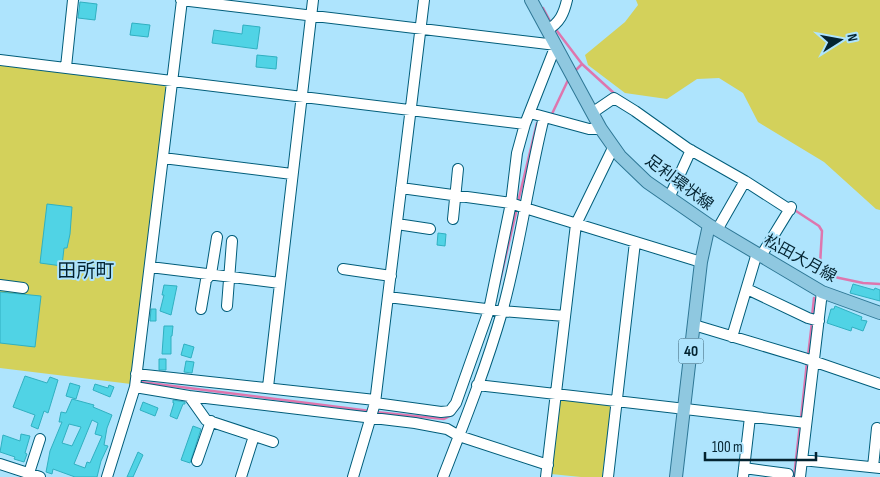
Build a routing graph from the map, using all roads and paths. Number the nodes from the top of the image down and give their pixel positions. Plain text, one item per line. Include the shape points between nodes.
1 (73, 0) edge
2 (182, 0) edge
3 (313, 0) edge
4 (424, 0) edge
5 (531, 0) edge
6 (567, 0) edge
7 (311, 16) junction
8 (551, 27) junction
9 (420, 30) junction
10 (556, 46) junction
11 (0, 60) edge
12 (66, 67) junction
13 (172, 80) junction
14 (302, 96) junction
15 (411, 109) junction
16 (530, 113) junction
17 (592, 113) junction
18 (544, 118) junction
19 (525, 124) junction
20 (601, 128) junction
21 (614, 148) junction
22 (691, 150) junction
23 (163, 158) junction
24 (458, 169) dead end
25 (292, 174) junction
26 (745, 181) junction
27 (401, 188) junction
28 (456, 195) junction
29 (669, 198) junction
30 (511, 203) junction
31 (525, 208) junction
32 (453, 219) dead end
33 (397, 224) junction
34 (576, 224) junction
35 (713, 228) junction
36 (430, 230) dead end
37 (217, 237) dead end
38 (232, 241) dead end
39 (635, 242) junction
40 (759, 255) junction
41 (701, 262) junction
42 (150, 267) junction
43 (344, 269) dead end
44 (211, 274) junction
45 (391, 276) junction
46 (229, 277) junction
47 (280, 282) junction
48 (0, 286) edge
49 (23, 288) dead end
50 (747, 290) junction
51 (822, 292) junction
52 (388, 296) junction
53 (227, 306) dead end
54 (201, 309) dead end
55 (489, 310) junction
56 (502, 311) junction
57 (879, 311) edge
58 (565, 316) junction
59 (814, 320) junction
60 (694, 325) junction
61 (732, 337) junction
62 (809, 360) junction
63 (136, 374) junction
64 (880, 384) edge
65 (478, 385) junction
66 (135, 387) junction
67 (268, 387) junction
68 (556, 394) junction
69 (189, 396) junction
70 (617, 401) junction
71 (375, 402) junction
72 (683, 409) junction
73 (750, 416) junction
74 (372, 417) junction
75 (211, 421) junction
76 (802, 422) junction
77 (877, 428) dead end
78 (254, 436) junction
79 (459, 436) junction
80 (40, 438) dead end
81 (273, 442) dead end
82 (197, 460) dead end
83 (802, 460) junction
84 (0, 464) edge
85 (548, 465) junction
86 (877, 468) edge
87 (744, 472) edge
88 (28, 473) junction
89 (788, 474) dead end
90 (40, 477) edge
91 (107, 477) edge
92 (241, 477) edge
93 (353, 477) edge
94 (443, 477) edge
95 (546, 477) edge
96 (608, 477) edge
97 (676, 477) edge
98 (800, 477) edge

1 - 12 street
2 - 7 street
2 - 13 street
3 - 7 street
4 - 9 street
5 - 8 main road, 足利環状線
6 - 8 street via 565,11
7 - 9 street
7 - 14 street
8 - 10 main road, 足利環状線
9 - 10 street
9 - 15 street
10 - 16 street
10 - 17 main road, 足利環状線
11 - 12 street
12 - 13 street
13 - 14 street
13 - 23 street
14 - 15 street
14 - 25 street
15 - 19 street
15 - 27 street
16 - 18 street
16 - 19 street
17 - 20 main road, 足利環状線
17 - 22 street via 614,98
18 - 20 street via 588,129
18 - 31 street
19 - 30 street via 517,152
20 - 21 main road, 足利環状線
21 - 29 main road, 足利環状線 via 647,182
21 - 34 street
22 - 26 street
22 - 29 street
23 - 25 street
23 - 42 street
24 - 28 street
25 - 47 street
26 - 35 street
26 - 40 street via 790,209
27 - 28 street
27 - 33 street
28 - 30 street
28 - 32 street
29 - 35 main road, 足利環状線
30 - 31 street
30 - 55 street
31 - 34 street
31 - 56 street
33 - 36 street
33 - 45 street
34 - 39 street
34 - 58 street
35 - 40 main road, 松田大月線
35 - 41 main road, 足利環状線 / 40 via 704,240
37 - 44 street
38 - 46 street
39 - 41 street
39 - 70 street
40 - 50 street
40 - 51 main road, 松田大月線
41 - 60 main road, 足利環状線 / 40
42 - 44 street
42 - 63 street
43 - 45 street
44 - 46 street
44 - 54 street via 206,280
45 - 52 street
46 - 47 street
46 - 53 street
47 - 67 street
48 - 49 street
50 - 59 street
50 - 61 street
51 - 57 main road, 松田大月線
51 - 59 street
52 - 55 street
52 - 71 street
55 - 56 street
55 - 71 street via 460,393 450,411
56 - 58 street
56 - 65 street
58 - 68 street
59 - 62 street
60 - 61 street
60 - 72 main road, 足利環状線 / 40
61 - 62 street
62 - 64 street
62 - 76 street
63 - 66 street
63 - 67 street
65 - 68 street
65 - 79 street
66 - 69 street
66 - 91 street
67 - 71 street
68 - 70 street
68 - 85 street
69 - 74 street
69 - 75 street via 206,420
70 - 72 street
70 - 96 street
71 - 74 street
72 - 73 street
72 - 97 main road, 足利環状線 / 40
73 - 76 street
73 - 87 street
74 - 79 street via 447,429
74 - 93 street
75 - 78 street
75 - 82 street
76 - 83 street
77 - 86 street
78 - 81 street
78 - 92 street
79 - 85 street
79 - 94 street
80 - 88 street
83 - 86 street
83 - 98 street
84 - 88 street
85 - 95 street
87 - 89 street
88 - 90 street

